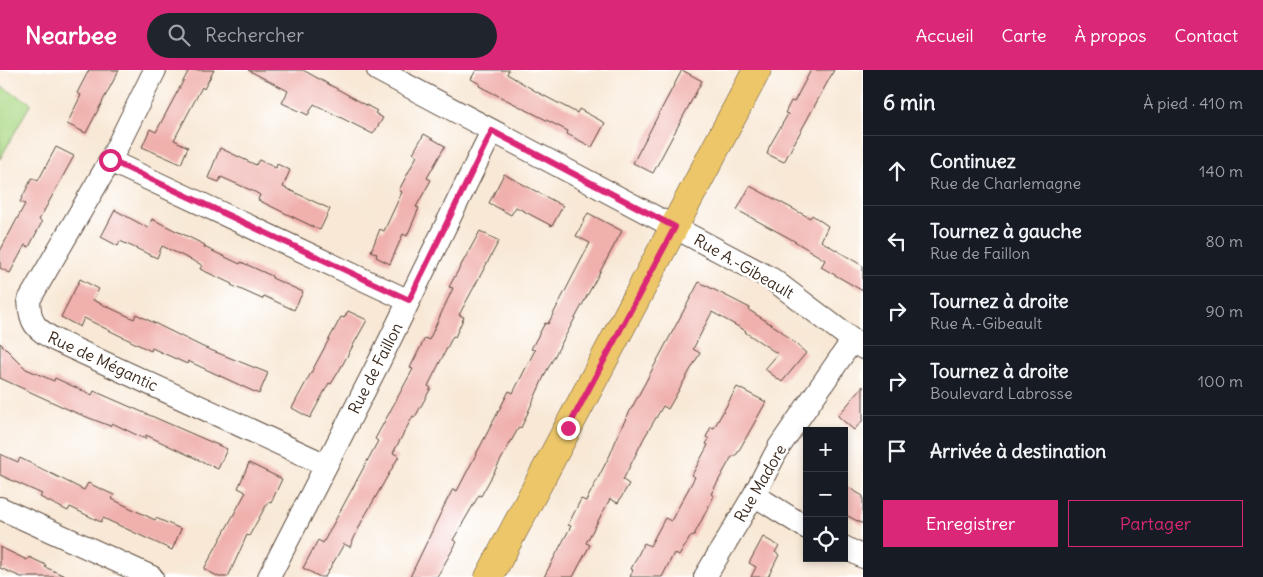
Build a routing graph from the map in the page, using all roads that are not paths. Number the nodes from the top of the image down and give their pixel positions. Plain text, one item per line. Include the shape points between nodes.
1 (155, 70) edge
2 (378, 70) edge
3 (757, 70) edge
4 (492, 131) junction
5 (110, 160) junction
6 (675, 227) junction
7 (409, 300) junction
8 (858, 345) edge
9 (326, 465) junction
10 (754, 495) junction
11 (0, 508) edge
12 (803, 526) edge
13 (848, 549) edge
14 (863, 557) edge
15 (152, 577) edge
16 (270, 577) edge
17 (489, 577) edge
18 (705, 577) edge

1 - 5 street, Rue de Mégantic
2 - 4 street, Rue A.-Gibeault
3 - 6 main road
4 - 6 street, Rue A.-Gibeault
4 - 7 street, Rue de Faillon
5 - 7 street
5 - 9 street, Rue de Mégantic via 29,300 30,317 39,330
6 - 8 street, Rue A.-Gibeault via 772,279
6 - 17 main road
7 - 9 street, Rue de Faillon
8 - 10 street, Rue Madore via 779,447
9 - 16 street, Rue de Faillon
10 - 12 street
10 - 18 street, Rue Madore
11 - 15 street
13 - 14 street

